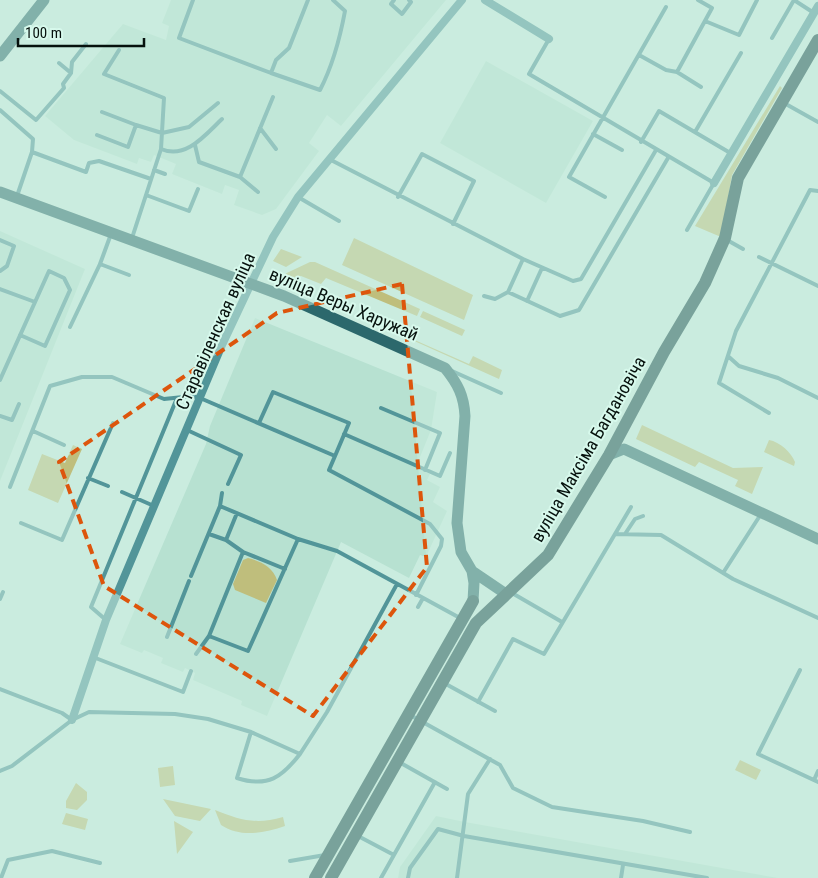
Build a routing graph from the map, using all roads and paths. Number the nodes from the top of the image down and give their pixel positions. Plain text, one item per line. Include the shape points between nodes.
1 (44, 0) edge
2 (193, 0) edge
3 (308, 0) edge
4 (333, 0) edge
5 (394, 0) edge
6 (409, 0) edge
7 (462, 0) edge
8 (485, 0) edge
9 (698, 0) edge
10 (757, 0) edge
11 (794, 0) edge
12 (666, 7) dead end
13 (816, 9) edge
14 (706, 21) junction
15 (772, 38) dead end
16 (549, 39) joint
17 (818, 40) edge
18 (86, 44) dead end
19 (119, 50) dead end
20 (741, 53) dead end
21 (639, 55) junction
22 (0, 56) edge
23 (59, 62) dead end
24 (677, 72) junction
25 (70, 73) junction
26 (271, 73) junction
27 (701, 87) dead end
28 (0, 91) edge
29 (273, 96) dead end
30 (782, 101) junction
31 (218, 103) dead end
32 (0, 110) edge
33 (102, 112) dead end
34 (602, 118) junction
35 (222, 119) dead end
36 (818, 122) edge
37 (136, 125) junction
38 (260, 128) junction
39 (695, 132) junction
40 (162, 133) junction
41 (593, 134) junction
42 (97, 135) dead end
43 (641, 142) junction
44 (195, 145) junction
45 (162, 149) junction
46 (276, 149) dead end
47 (622, 150) dead end
48 (656, 150) junction
49 (32, 152) junction
50 (732, 154) junction
51 (668, 158) junction
52 (329, 159) junction
53 (154, 170) junction
54 (165, 174) dead end
55 (240, 177) junction
56 (151, 179) junction
57 (714, 183) junction
58 (198, 189) dead end
59 (818, 191) edge
60 (0, 192) edge
61 (258, 192) dead end
62 (146, 195) junction
63 (298, 197) junction
64 (398, 197) junction
65 (605, 197) dead end
66 (16, 198) junction
67 (339, 221) dead end
68 (453, 224) junction
69 (687, 230) dead end
70 (112, 233) junction
71 (725, 238) junction
72 (0, 240) edge
73 (131, 240) junction
74 (743, 249) dead end
75 (759, 257) dead end
76 (523, 259) junction
77 (100, 264) junction
78 (771, 264) junction
79 (542, 268) junction
80 (0, 271) edge
81 (128, 275) dead end
82 (252, 284) junction
83 (818, 286) edge
84 (0, 289) edge
85 (508, 292) junction
86 (484, 296) dead end
87 (527, 301) junction
88 (35, 302) junction
89 (70, 327) dead end
90 (20, 336) junction
91 (729, 357) junction
92 (445, 368) junction
93 (0, 380) edge
94 (501, 393) dead end
95 (177, 398) junction
96 (200, 398) junction
97 (818, 398) edge
98 (19, 404) dead end
99 (381, 408) dead end
100 (769, 413) dead end
101 (0, 416) edge
102 (113, 423) dead end
103 (259, 423) junction
104 (187, 430) junction
105 (33, 431) junction
106 (622, 432) junction
107 (344, 434) junction
108 (64, 445) dead end
109 (450, 453) dead end
110 (609, 455) junction
111 (335, 456) junction
112 (425, 470) junction
113 (88, 478) junction
114 (228, 484) dead end
115 (108, 486) dead end
116 (10, 487) dead end
117 (711, 488) junction
118 (122, 492) dead end
119 (222, 493) dead end
120 (136, 498) junction
121 (155, 506) junction
122 (220, 506) junction
123 (631, 507) dead end
124 (762, 512) junction
125 (237, 513) junction
126 (643, 516) dead end
127 (21, 523) dead end
128 (209, 534) junction
129 (615, 534) junction
130 (625, 534) junction
131 (298, 539) junction
132 (818, 539) edge
133 (226, 540) junction
134 (243, 552) junction
135 (285, 569) junction
136 (472, 571) junction
137 (723, 573) junction
138 (191, 576) dead end
139 (189, 581) dead end
140 (398, 584) junction
141 (3, 592) dead end
142 (508, 593) junction
143 (416, 595) junction
144 (423, 598) junction
145 (0, 600) edge
146 (472, 601) joint
147 (418, 607) dead end
148 (818, 618) edge
149 (106, 620) junction
150 (463, 620) junction
151 (562, 622) junction
152 (210, 636) junction
153 (167, 637) dead end
154 (196, 654) dead end
155 (93, 656) junction
156 (800, 670) dead end
157 (191, 671) dead end
158 (442, 682) junction
159 (0, 689) edge
160 (478, 702) junction
161 (494, 711) dead end
162 (407, 714) junction
163 (72, 720) junction
164 (420, 721) junction
165 (251, 732) junction
166 (300, 754) junction
167 (490, 759) junction
168 (398, 761) junction
169 (0, 771) edge
170 (818, 771) edge
171 (816, 781) edge
172 (435, 782) junction
173 (447, 789) dead end
174 (358, 800) junction
175 (372, 806) junction
176 (690, 832) dead end
177 (356, 835) junction
178 (464, 836) junction
179 (328, 854) junction
180 (394, 855) junction
181 (290, 861) dead end
182 (100, 863) dead end
183 (623, 865) junction
184 (1, 878) edge
185 (315, 878) edge
186 (331, 878) edge
187 (381, 878) edge
188 (408, 878) edge
189 (457, 878) edge
190 (621, 878) edge
191 (707, 878) edge

1 - 22 main road
2 - 26 lane via 179,38
3 - 26 lane via 288,48 276,60
4 - 26 lane via 345,11 336,50 320,90
5 - 6 lane via 390,4 402,14 411,2
7 - 52 street, Старавіленская вуліца
8 - 16 street
9 - 14 lane via 712,8
10 - 14 lane via 739,35
11 - 13 lane
11 - 15 lane
12 - 21 lane
13 - 50 street
14 - 24 lane
16 - 34 lane via 529,74
17 - 30 main road, вуліца Максіма Багдановіча
18 - 25 lane via 72,62
19 - 40 lane via 104,74 164,98
20 - 39 lane
21 - 24 lane via 666,70
21 - 34 lane
23 - 25 lane
24 - 27 lane
25 - 28 lane via 64,88 36,120
29 - 38 lane
30 - 36 lane
30 - 71 main road, вуліца Максіма Багдановіча via 738,178
31 - 40 lane via 189,126
32 - 49 lane via 33,139
33 - 37 lane
34 - 41 lane
34 - 43 lane
35 - 44 lane
37 - 40 lane
37 - 42 lane via 128,147
38 - 46 lane
38 - 55 lane
39 - 43 lane via 659,111
39 - 50 lane
40 - 45 lane
41 - 47 lane
41 - 65 lane via 569,177
43 - 48 lane
44 - 45 lane via 176,152
44 - 55 lane via 199,162
45 - 53 lane
48 - 51 lane
48 - 79 lane via 581,279 572,281
49 - 56 lane via 86,172 89,163 99,160
49 - 66 lane
50 - 57 street
51 - 57 lane
51 - 87 lane via 580,310 560,316
52 - 63 street, Старавіленская вуліца
52 - 64 lane
53 - 54 lane
53 - 56 lane
55 - 61 lane
56 - 62 lane
57 - 69 lane
58 - 62 lane via 189,211
59 - 78 lane via 810,190
60 - 66 main road, вуліца Веры Харужай
62 - 73 lane
63 - 67 lane
63 - 82 street, Старавіленская вуліца via 277,229
64 - 68 lane
64 - 68 lane via 422,154 474,181
66 - 70 main road, вуліца Веры Харужай
68 - 76 lane
70 - 73 main road, вуліца Веры Харужай
70 - 77 lane
71 - 74 lane
71 - 106 main road, вуліца Максіма Багдановіча via 705,283
72 - 80 lane via 14,246 7,266
73 - 82 main road, вуліца Веры Харужай
75 - 78 lane
76 - 79 lane
76 - 85 lane
77 - 81 lane
77 - 89 lane
78 - 83 lane
78 - 91 lane via 736,331
79 - 87 lane
82 - 92 main road, вуліца Веры Харужай
82 - 96 street, Старавіленская вуліца
84 - 88 lane
85 - 86 lane via 495,299
85 - 87 lane
88 - 90 lane
88 - 90 lane via 49,271 64,278 70,290 46,346
90 - 93 lane
91 - 97 lane via 739,366 778,378
91 - 100 lane via 718,384
92 - 94 lane
92 - 136 main road via 459,386 464,400 466,416 457,523 461,552
95 - 96 lane
95 - 105 lane via 164,399 112,377 82,376 50,386
95 - 120 lane
96 - 103 lane
96 - 104 street, Старавіленская вуліца
98 - 101 lane via 12,420
99 - 112 lane via 440,432
102 - 113 lane
103 - 107 lane via 274,392 349,423
103 - 111 lane
104 - 114 lane via 241,455
104 - 121 street, Старавіленская вуліца
105 - 108 lane
105 - 116 lane
106 - 110 main road, вуліца Максіма Багдановіча
106 - 117 main road via 632,447
107 - 111 lane
107 - 112 lane
109 - 112 lane via 440,476
110 - 117 main road via 624,449
110 - 142 main road, вуліца Максіма Багдановіча via 548,555
111 - 143 lane via 329,470 430,524 442,539
113 - 115 lane
113 - 127 lane via 62,540
117 - 124 main road
118 - 120 lane
119 - 122 lane
120 - 121 lane
120 - 149 lane via 91,607
121 - 149 street, Старавіленская вуліца
122 - 125 lane
122 - 128 lane
123 - 129 lane
124 - 132 main road
124 - 137 lane
125 - 131 lane
125 - 133 lane
126 - 130 lane via 635,519
128 - 133 lane
128 - 138 lane
129 - 130 lane
129 - 151 lane
130 - 137 lane via 661,535
131 - 135 lane
131 - 140 lane via 337,551
133 - 134 lane
134 - 135 lane
134 - 152 lane
135 - 152 lane via 248,651
136 - 142 main road
136 - 146 main road
137 - 148 lane
139 - 153 lane
140 - 143 lane
140 - 166 lane
141 - 145 lane
142 - 151 lane
142 - 158 main road, вуліца Максіма Багдановіча via 476,623
143 - 144 lane
144 - 147 lane
144 - 150 lane
146 - 150 main road
149 - 155 street, Старавіленская вуліца
150 - 162 main road
151 - 160 lane via 544,654 513,639
152 - 154 lane
155 - 157 lane via 183,692
155 - 163 street, Старавіленская вуліца
156 - 171 lane via 758,754
158 - 160 lane
158 - 164 main road, вуліца Максіма Багдановіча
159 - 163 lane
160 - 161 lane
162 - 164 lane
162 - 174 main road
163 - 165 lane via 89,712 175,714 208,719
163 - 169 lane via 12,766
164 - 167 lane
164 - 168 main road, вуліца Максіма Багдановіча
165 - 166 lane
165 - 166 lane via 237,778 249,782 276,779
167 - 176 lane via 500,765 513,788 552,807
167 - 178 lane via 468,794
168 - 172 lane
168 - 175 main road, вуліца Максіма Багдановіча
170 - 171 lane
172 - 173 lane
172 - 180 lane
174 - 175 main road via 368,796
174 - 179 main road
175 - 177 main road, вуліца Максіма Багдановіча
177 - 180 lane
177 - 186 main road, вуліца Максіма Багдановіча
178 - 183 lane
178 - 188 lane via 438,829 410,868
178 - 189 lane
179 - 181 lane
179 - 185 main road
180 - 187 lane
182 - 184 lane via 52,851 8,860
183 - 190 lane
183 - 191 lane

